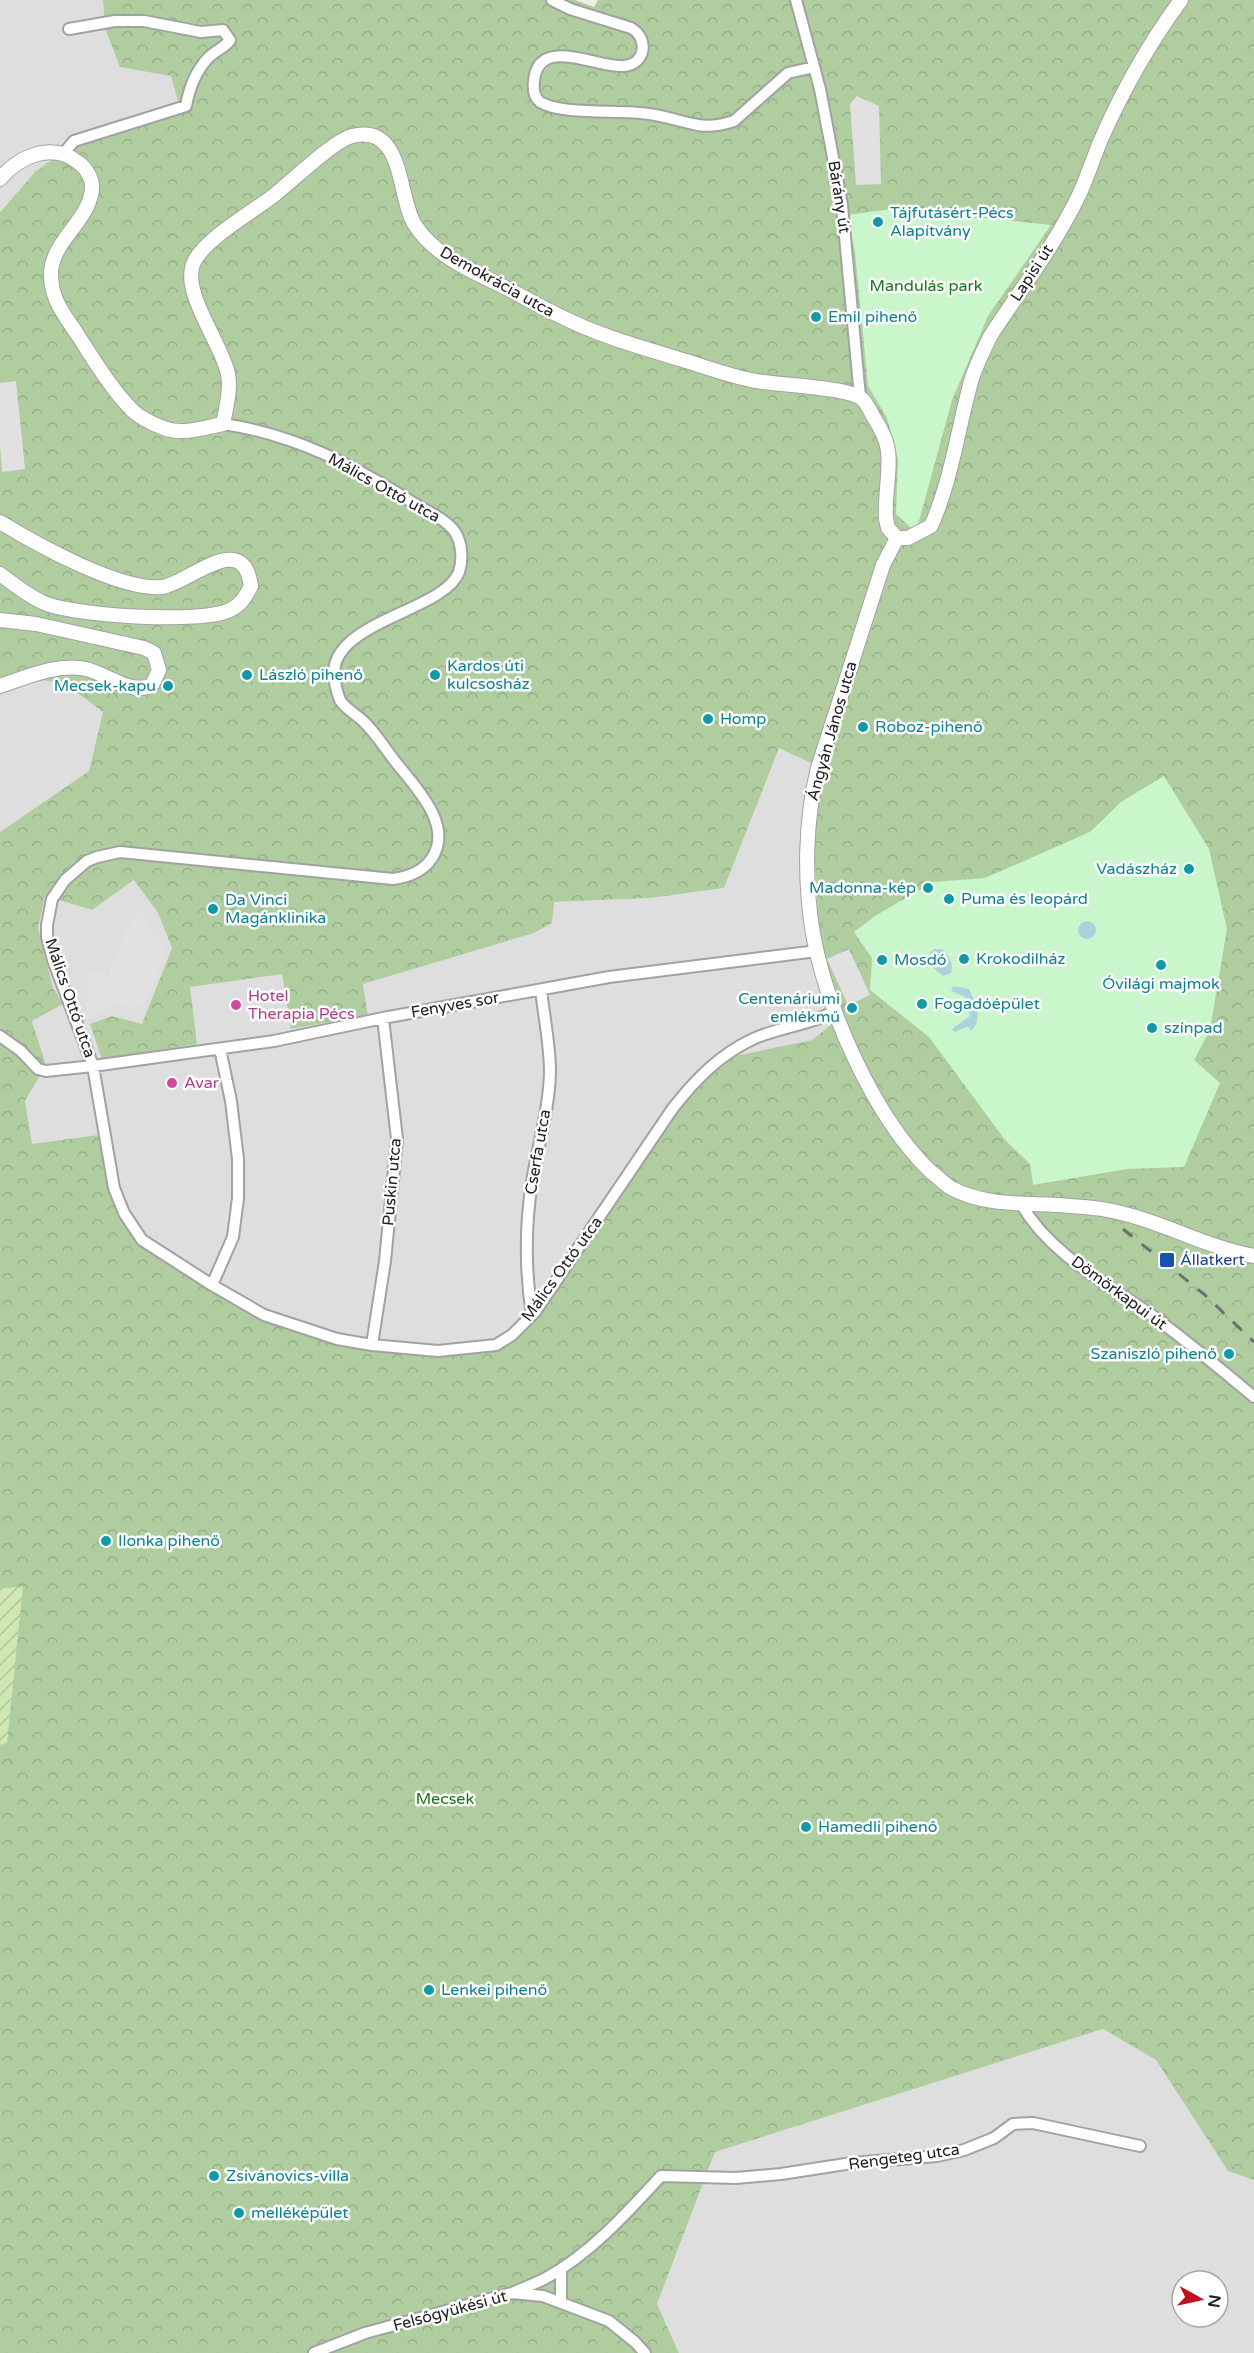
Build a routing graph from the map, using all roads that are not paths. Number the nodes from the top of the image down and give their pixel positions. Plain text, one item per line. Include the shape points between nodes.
1 (552, 0) edge
2 (796, 0) edge
3 (1181, 0) edge
4 (69, 29) dead end
5 (814, 67) junction
6 (64, 153) junction
7 (0, 179) edge
8 (860, 397) junction
9 (223, 424) junction
10 (0, 522) edge
11 (897, 538) junction
12 (0, 574) edge
13 (0, 620) edge
14 (0, 686) edge
15 (818, 951) junction
16 (541, 990) junction
17 (836, 1011) junction
18 (383, 1018) junction
19 (0, 1036) edge
20 (0, 1046) edge
21 (16, 1046) junction
22 (220, 1049) junction
23 (93, 1066) junction
24 (1021, 1204) junction
25 (1254, 1256) edge
26 (212, 1285) junction
27 (532, 1315) junction
28 (372, 1346) junction
29 (1254, 1396) edge
30 (1140, 2145) dead end
31 (561, 2269) junction
32 (512, 2293) junction
33 (561, 2303) junction
34 (315, 2353) edge
35 (645, 2353) edge

1 - 5 street via 631,28 644,44 636,62 624,66 567,56 546,60 534,78 533,90 541,102 558,108 648,113 698,125 723,125 734,121 788,73
2 - 5 street, Bárány út
3 - 11 street, Lapisi út via 1123,95 1080,194 984,349 931,526 909,538
4 - 6 street via 115,21 144,21 201,32 223,30 230,40 198,70 186,106 74,141
5 - 8 street, Bárány út via 842,205
6 - 7 street via 38,153 10,167
6 - 9 street via 84,167 92,188 83,211 57,251 51,272 60,308 105,377 133,411 162,428 176,431
8 - 9 street, Demokrácia utca via 754,381 632,345 562,318 458,264 421,234 405,205 396,160 385,144 366,134 336,144 207,245 194,260 190,283 222,352 228,375
8 - 11 street via 888,448 886,519
9 - 23 street, Málics Ottó utca via 294,441 348,464 440,518 456,533 462,554 455,580 437,596 365,632 344,648 334,671 340,700 364,721 435,818 437,849 429,863 414,874 393,879 120,852 87,861 65,880 52,899 47,937
10 - 12 street via 68,559 137,584 175,584 208,565 228,560 236,561 247,571 251,586 244,599 230,611 172,617 70,610 43,603
11 - 15 street, Ángyán János utca via 880,574 811,795 808,895
13 - 14 street via 36,624 150,650 159,670 152,685 142,688 76,667
15 - 16 street, Fenyves sor via 609,977
15 - 17 street, Ángyán János utca
16 - 18 street, Fenyves sor
16 - 27 street, Cserfa utca via 550,1073 526,1222
17 - 24 street, Ángyán János utca via 876,1100 921,1162 950,1187 990,1202
17 - 27 street, Málics Ottó utca via 753,1039 695,1080
18 - 22 street, Fenyves sor
18 - 28 street, Puskin utca via 397,1139
19 - 21 street, Fenyves sor
20 - 21 street
21 - 23 street, Fenyves sor via 38,1069
22 - 23 street, Fenyves sor
22 - 26 street via 231,1101 238,1198 233,1237
23 - 26 street, Málics Ottó utca via 114,1188 124,1213 142,1240
24 - 25 street, Ángyán János utca via 1068,1205 1124,1214 1230,1252
24 - 29 street, Dömörkapui út via 1032,1223 1075,1263 1156,1319
26 - 28 street, Málics Ottó utca via 264,1314 329,1337
27 - 28 street, Málics Ottó utca via 496,1346 438,1351
30 - 31 street, Rengeteg utca via 1033,2123 1012,2124 994,2138 937,2156 758,2176 661,2176 628,2212
31 - 32 street
31 - 33 street
32 - 33 street, Felsőgyükési út via 543,2296
32 - 34 street, Felsőgyükési út via 365,2333
33 - 35 street, Felsőgyükési út via 609,2321

